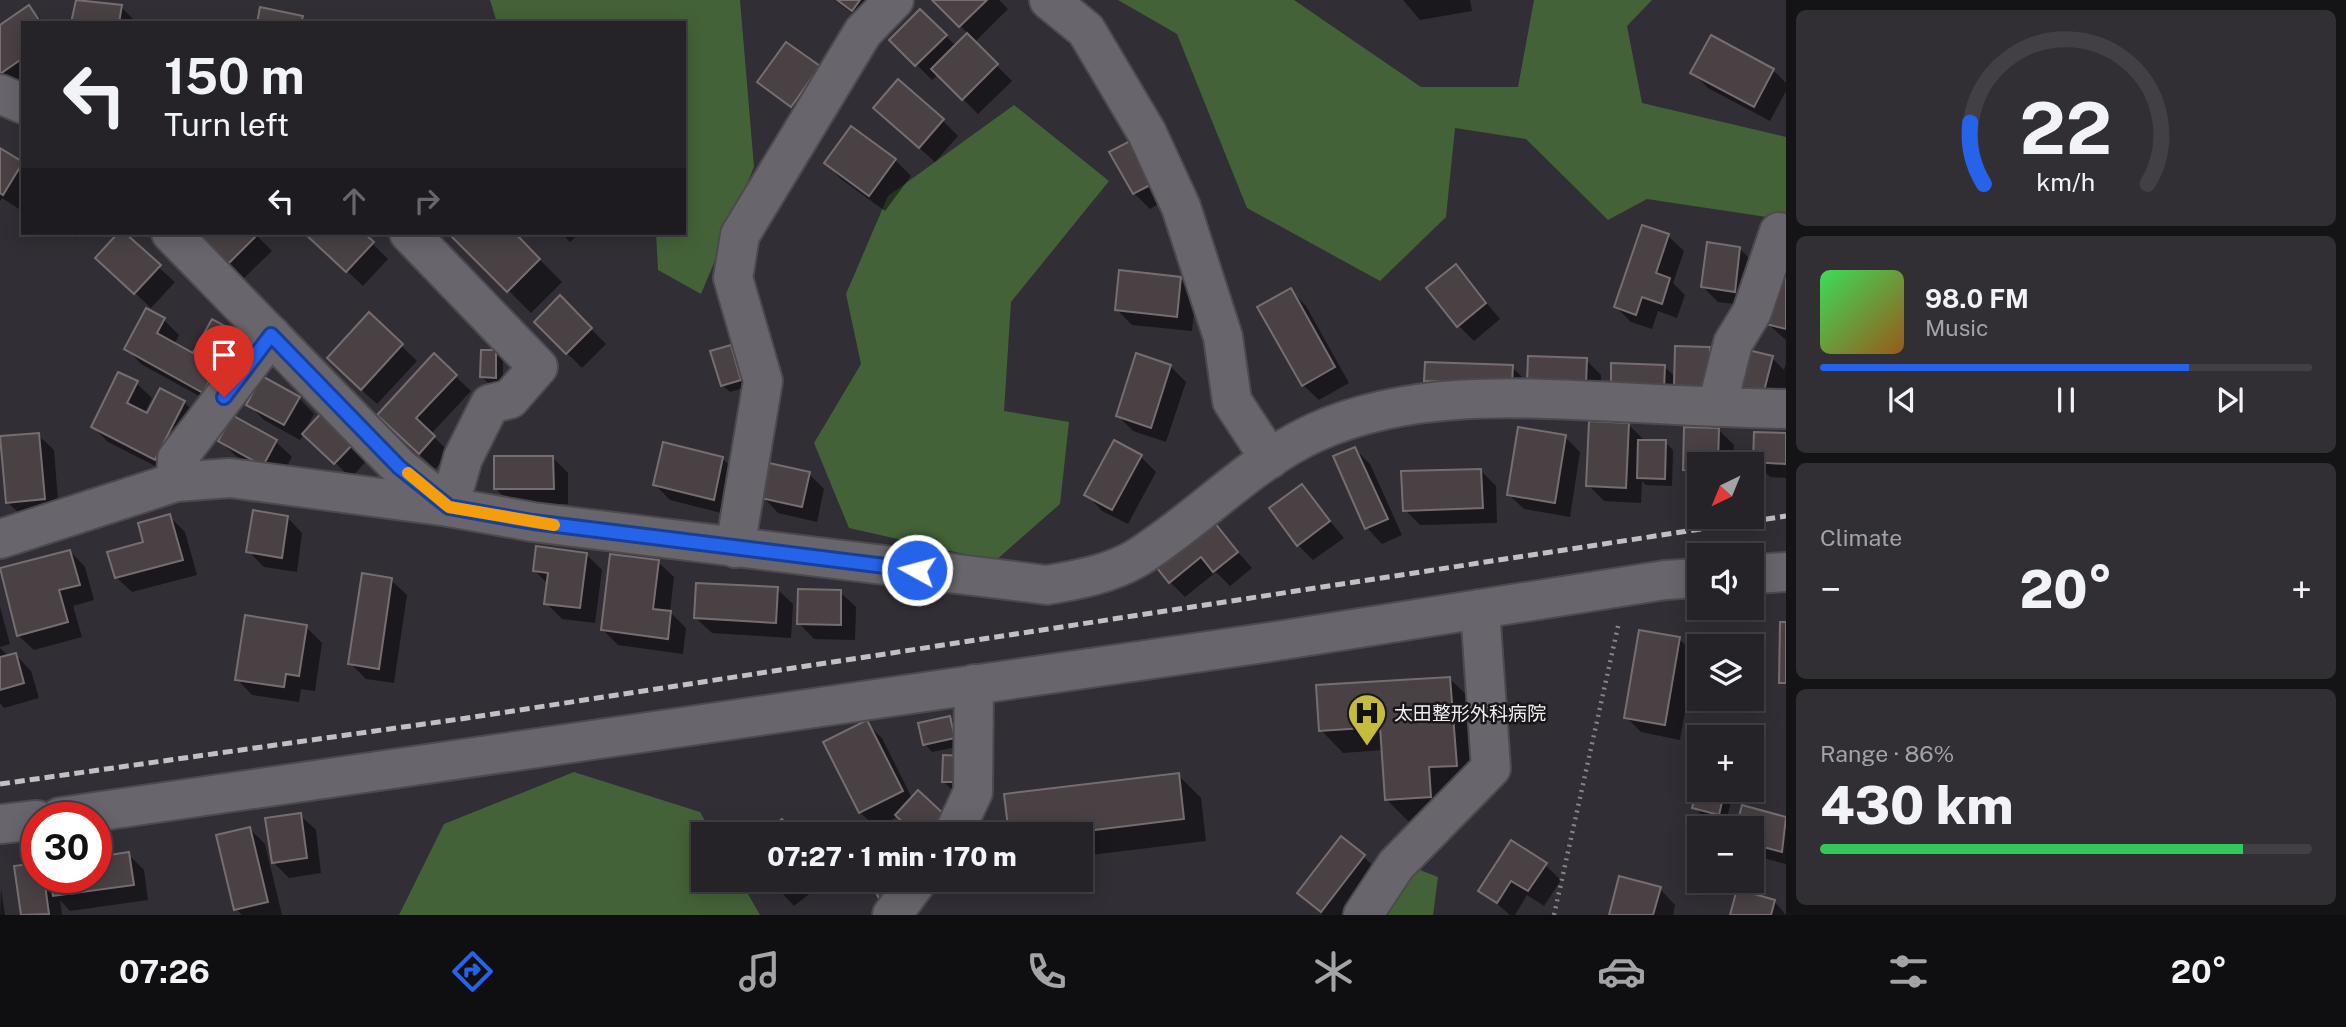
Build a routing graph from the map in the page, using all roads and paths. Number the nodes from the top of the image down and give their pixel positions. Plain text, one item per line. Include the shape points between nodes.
1 (894, 0) edge
2 (1049, 0) edge
3 (0, 94) edge
4 (21, 103) edge
5 (1779, 232) dead end
6 (173, 235) edge
7 (411, 235) edge
8 (271, 335) junction
9 (1717, 407) junction
10 (1786, 409) edge
11 (1270, 459) junction
12 (176, 482) junction
13 (449, 507) junction
14 (0, 539) edge
15 (735, 548) junction
16 (1786, 572) edge
17 (1764, 573) edge
18 (1687, 580) edge
19 (1480, 609) junction
20 (1620, 618) dead end
21 (974, 684) junction
22 (112, 809) edge
23 (21, 822) edge
24 (959, 822) edge
25 (0, 824) edge
26 (909, 892) edge
27 (892, 915) edge
28 (1363, 915) edge
29 (1553, 915) edge

1 - 15 street via 863,33 740,234 733,278 763,381
2 - 11 street via 1086,30 1147,133 1181,207 1223,337 1232,401
3 - 4 street
5 - 9 street via 1752,312 1733,344
6 - 8 street
7 - 13 street via 538,367 510,399 490,404 463,458
8 - 12 street via 177,459
8 - 13 street via 399,467
9 - 10 street
9 - 11 street via 1534,398 1451,400 1377,413 1315,433
11 - 15 street via 1136,559 1090,578 1047,586
12 - 13 street via 230,478
12 - 14 street
13 - 15 street
16 - 17 street
18 - 19 street
19 - 21 street
19 - 28 street via 1491,768 1396,864
20 - 29 path
21 - 22 street
21 - 24 street via 973,792
23 - 25 street
26 - 27 street

